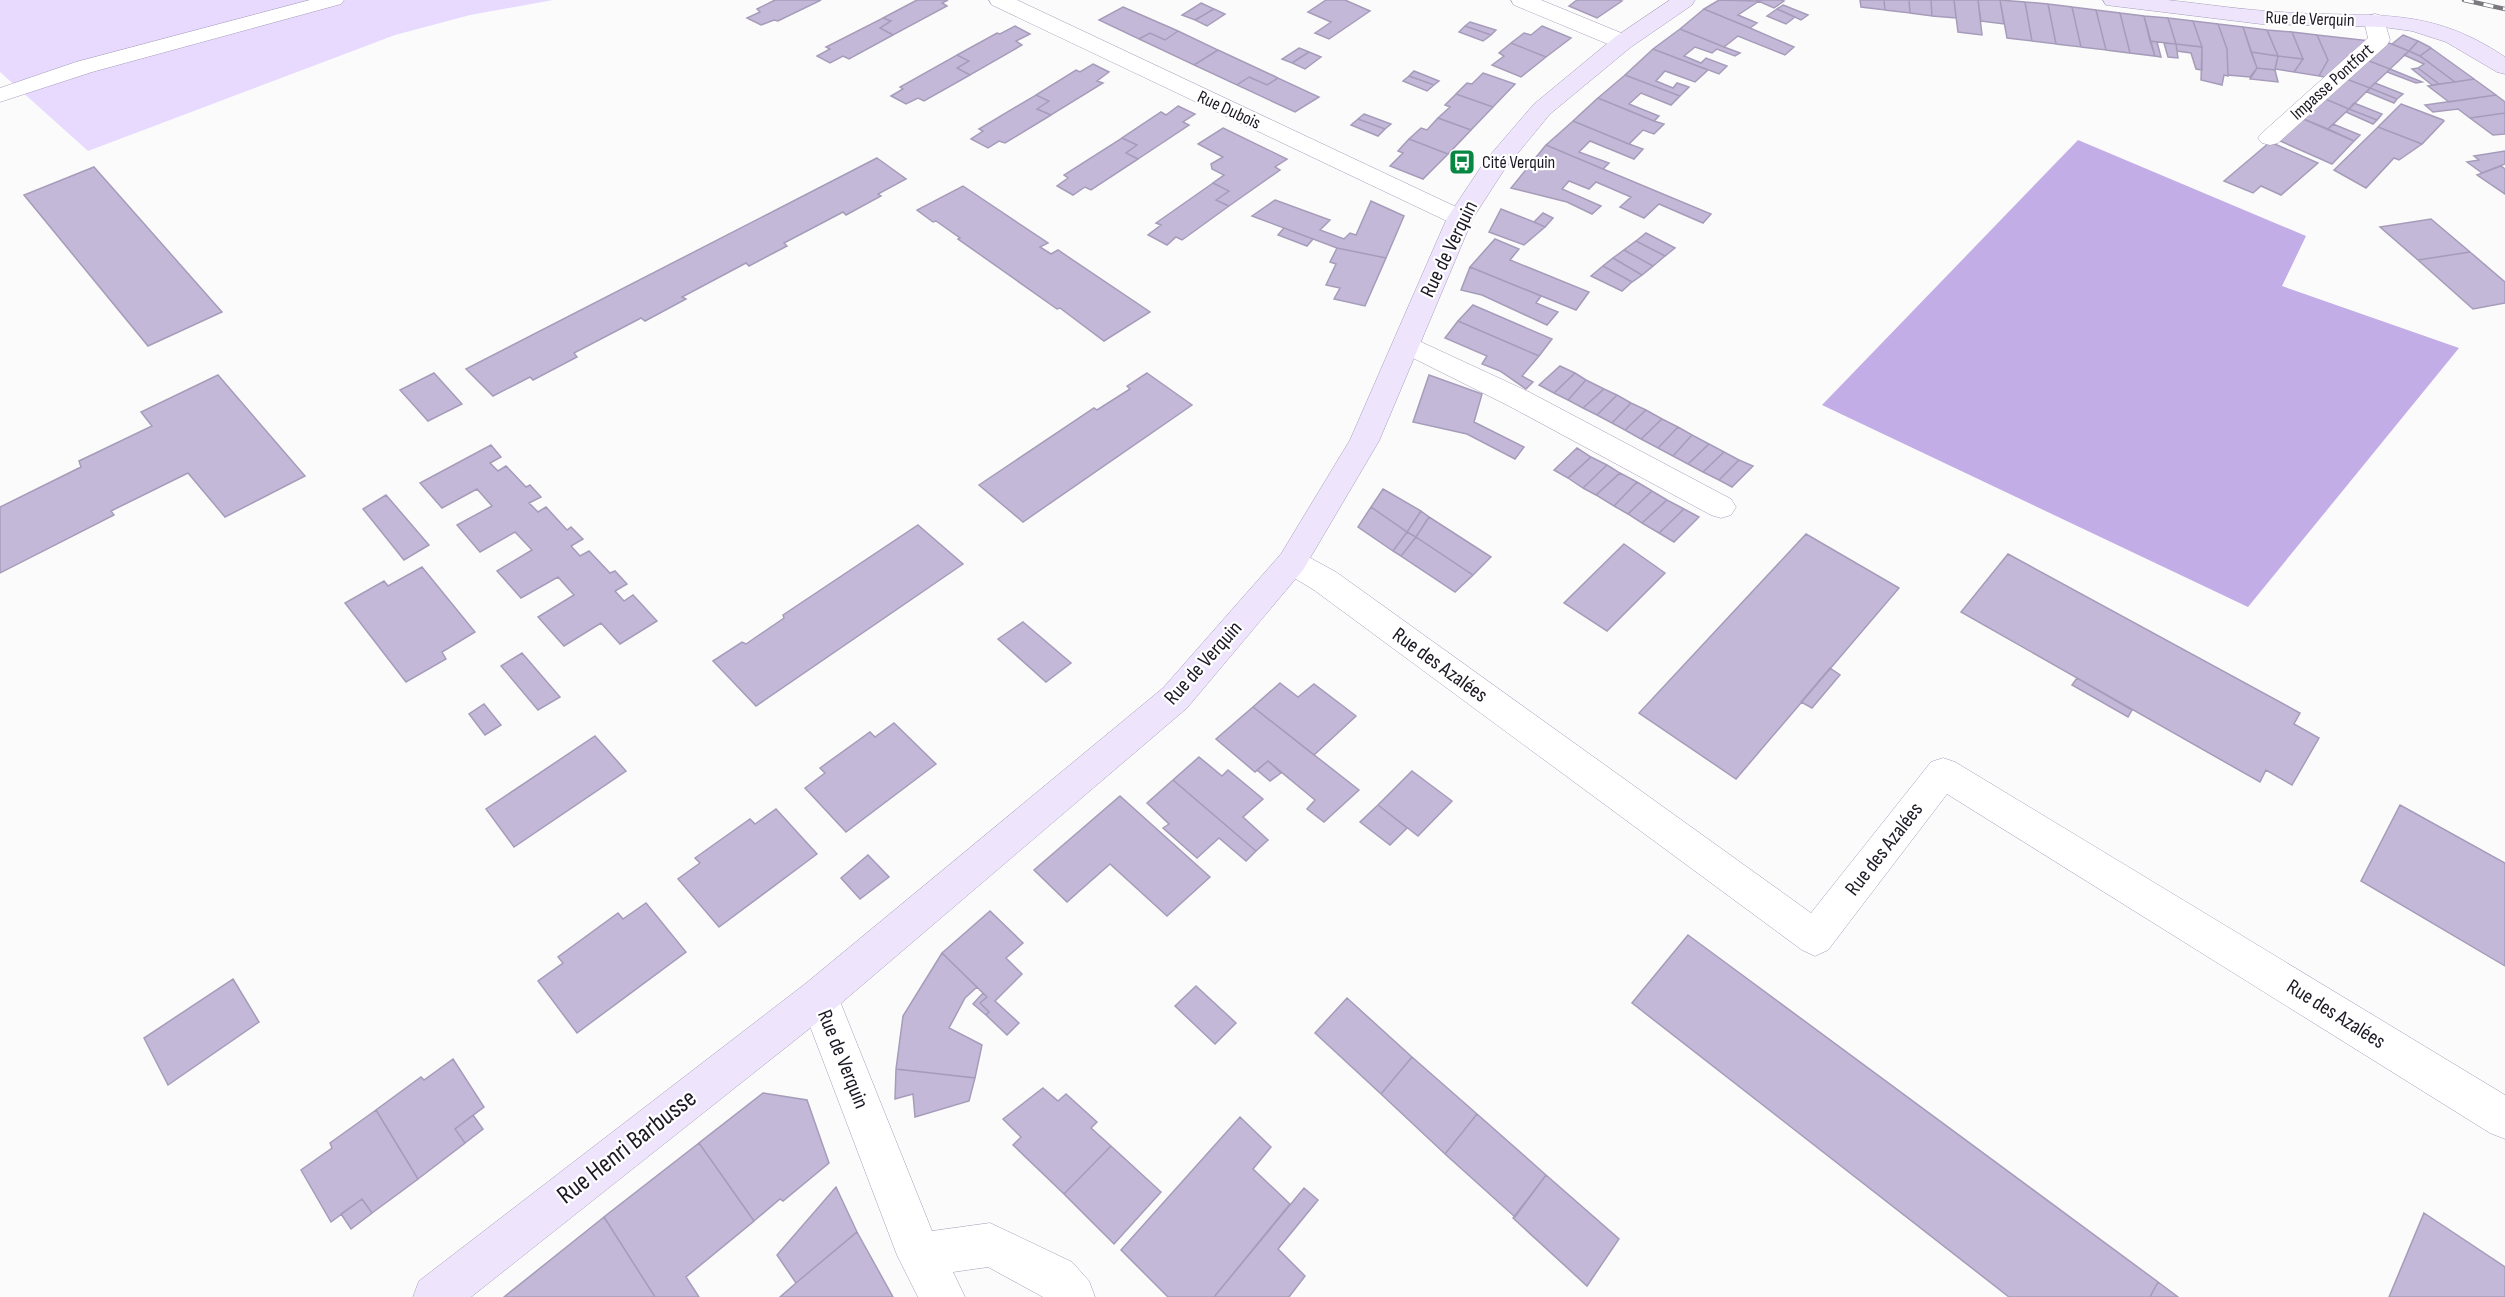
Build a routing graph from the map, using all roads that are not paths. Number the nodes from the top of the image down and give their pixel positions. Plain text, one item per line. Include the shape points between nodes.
1 (334, 0) edge
2 (999, 0) edge
3 (1522, 0) edge
4 (1684, 0) edge
5 (2114, 0) edge
6 (2374, 21) junction
7 (1623, 42) junction
8 (2505, 67) edge
9 (0, 95) edge
10 (2270, 138) dead end
11 (1460, 218) junction
12 (1406, 344) junction
13 (1721, 507) dead end
14 (1292, 562) junction
15 (819, 997) junction
16 (2505, 1118) edge
17 (919, 1255) junction
18 (435, 1297) edge
19 (943, 1297) edge
20 (1073, 1297) edge

1 - 9 lane via 84,67
2 - 11 street, Rue Dubois via 1040,10
3 - 7 street
4 - 7 street, Rue de Verquin
5 - 6 street, Rue de Verquin via 2281,19
6 - 8 street, Rue de Verquin via 2435,30 2478,48
6 - 10 street, Impasse Pontfort via 2379,40
7 - 11 street, Rue de Verquin via 1542,109 1494,166
11 - 12 street, Rue de Verquin
12 - 13 lane via 1519,399
12 - 14 street, Rue de Verquin via 1364,441
14 - 15 street, Rue de Verquin via 1175,698
14 - 16 street, Rue des Azalées via 1325,581 1815,938 1943,772
15 - 17 street, Rue de Verquin
15 - 18 street, Rue Henri Barbusse
17 - 19 street, Rue de Verquin
17 - 20 street via 990,1245 1056,1278

